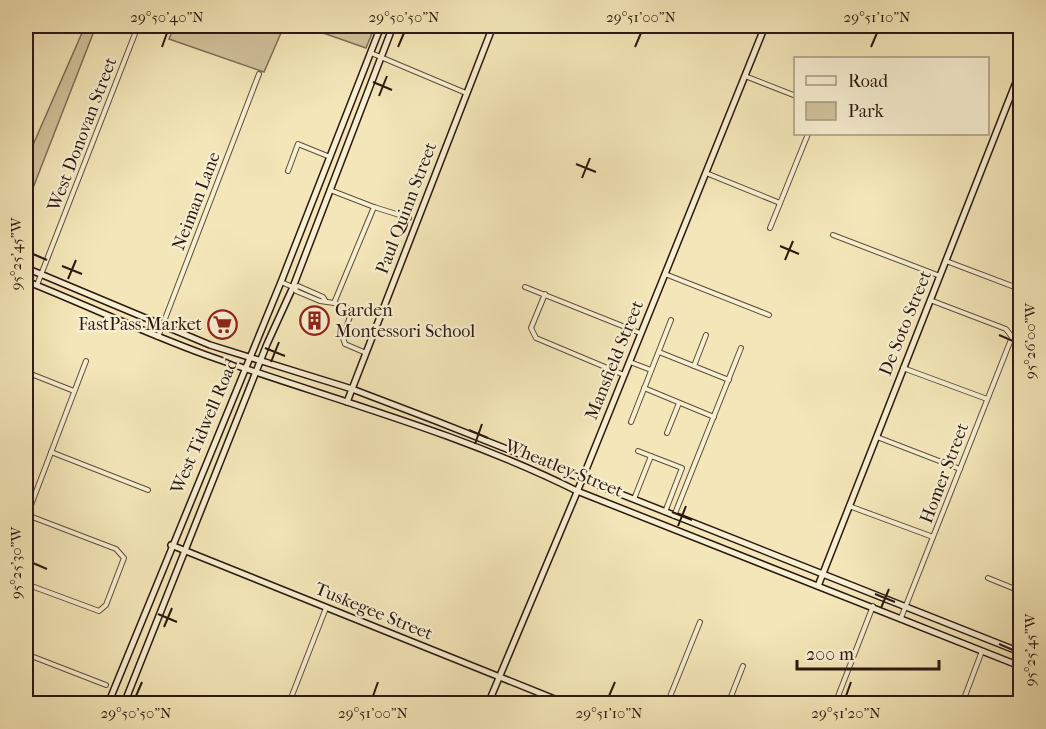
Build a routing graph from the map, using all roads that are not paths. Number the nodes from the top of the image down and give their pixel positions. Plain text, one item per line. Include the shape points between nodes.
1 (138, 26) edge
2 (381, 26) edge
3 (393, 26) edge
4 (493, 26) edge
5 (765, 26) edge
6 (370, 53) junction
7 (381, 58) junction
8 (1020, 72) edge
9 (259, 74) dead end
10 (745, 76) junction
11 (466, 93) junction
12 (794, 96) edge
13 (341, 128) junction
14 (352, 132) junction
15 (808, 135) edge
16 (330, 156) junction
17 (288, 171) dead end
18 (706, 173) junction
19 (330, 190) junction
20 (780, 203) junction
21 (374, 207) junction
22 (409, 218) dead end
23 (770, 228) dead end
24 (833, 236) dead end
25 (946, 261) junction
26 (26, 268) edge
27 (665, 273) junction
28 (41, 275) junction
29 (940, 276) junction
30 (26, 281) edge
31 (281, 282) junction
32 (37, 285) junction
33 (294, 287) junction
34 (525, 287) dead end
35 (1020, 290) edge
36 (545, 294) junction
37 (930, 300) junction
38 (334, 303) junction
39 (769, 315) dead end
40 (671, 320) dead end
41 (163, 325) junction
42 (640, 333) junction
43 (706, 335) dead end
44 (158, 337) junction
45 (741, 348) dead end
46 (659, 352) junction
47 (366, 353) junction
48 (249, 357) junction
49 (86, 361) dead end
50 (260, 361) junction
51 (629, 361) junction
52 (694, 366) junction
53 (244, 367) junction
54 (903, 369) junction
55 (651, 370) junction
56 (26, 372) edge
57 (256, 372) junction
58 (624, 375) junction
59 (729, 380) junction
60 (644, 388) junction
61 (352, 389) junction
62 (74, 391) junction
63 (987, 399) junction
64 (347, 402) junction
65 (679, 403) junction
66 (714, 417) junction
67 (429, 418) junction
68 (631, 422) dead end
69 (425, 429) junction
70 (667, 433) dead end
71 (877, 437) junction
72 (506, 448) junction
73 (638, 450) dead end
74 (51, 452) junction
75 (651, 456) junction
76 (207, 457) junction
77 (502, 459) junction
78 (220, 462) junction
79 (960, 469) junction
80 (582, 480) junction
81 (148, 490) dead end
82 (577, 491) junction
83 (633, 500) junction
84 (849, 506) junction
85 (665, 513) junction
86 (26, 516) edge
87 (674, 516) junction
88 (660, 524) junction
89 (933, 537) junction
90 (743, 542) junction
91 (171, 545) junction
92 (184, 550) junction
93 (738, 555) junction
94 (822, 574) junction
95 (988, 578) dead end
96 (26, 584) edge
97 (818, 586) junction
98 (1020, 591) edge
99 (873, 606) junction
100 (906, 606) junction
101 (326, 608) junction
102 (143, 615) junction
103 (901, 618) junction
104 (157, 621) junction
105 (700, 622) dead end
106 (972, 632) junction
107 (967, 644) junction
108 (982, 650) junction
109 (1020, 652) edge
110 (26, 654) edge
111 (743, 666) dead end
112 (1020, 666) edge
113 (499, 676) junction
114 (106, 685) dead end
115 (289, 703) edge
116 (108, 704) edge
117 (124, 704) edge
118 (488, 704) edge
119 (567, 704) edge
120 (666, 704) edge
121 (728, 704) edge
122 (835, 704) edge
123 (962, 704) edge

1 - 28 street, West Donovan Street
2 - 6 main road, West Tidwell Road
3 - 7 main road, West Tidwell Road
4 - 11 main road, Paul Quinn Street
5 - 10 main road, Mansfield Street
6 - 7 street
6 - 13 main road, West Tidwell Road
7 - 11 street
7 - 14 main road, West Tidwell Road
8 - 25 main road, De Soto Street
9 - 41 street, Neiman Lane
10 - 12 street
10 - 18 main road, Mansfield Street
11 - 47 main road, Paul Quinn Street
13 - 14 main road
13 - 16 main road, West Tidwell Road
14 - 19 main road, West Tidwell Road
15 - 20 street
16 - 17 street via 298,144
16 - 31 main road, West Tidwell Road
18 - 20 street
18 - 27 main road, Mansfield Street
19 - 21 street
19 - 33 main road, West Tidwell Road
20 - 23 street
21 - 22 street
21 - 38 street
24 - 29 street
25 - 29 main road, De Soto Street
25 - 35 street
26 - 28 main road, Wheatley Street
27 - 39 street
27 - 42 main road, Mansfield Street
28 - 32 street, West Donovan Street
28 - 41 main road, Wheatley Street
29 - 37 main road, De Soto Street
30 - 32 main road, Wheatley Street
31 - 33 street
31 - 48 main road, West Tidwell Road
32 - 44 main road, Wheatley Street
33 - 38 street
33 - 50 main road, West Tidwell Road
34 - 36 street
36 - 42 street
36 - 58 street via 531,328 536,338
37 - 54 main road, De Soto Street
37 - 63 street, Homer Street via 1006,329 1012,338
38 - 47 street via 351,314 343,338 345,344
40 - 46 street
41 - 44 street, Neiman Lane
41 - 48 main road, Wheatley Street
42 - 51 main road, Mansfield Street
43 - 52 street
44 - 53 main road, Wheatley Street
45 - 59 street
46 - 52 street
46 - 55 street
47 - 61 main road, Paul Quinn Street
48 - 50 main road, Wheatley Street
48 - 53 main road, West Tidwell Road
49 - 62 street
50 - 57 main road, West Tidwell Road
50 - 61 main road, Wheatley Street
51 - 55 street
51 - 58 main road, Mansfield Street
52 - 59 street
53 - 57 main road, Wheatley Street
53 - 76 main road, West Tidwell Road
54 - 63 street
54 - 71 main road, De Soto Street
55 - 60 street
56 - 62 street
57 - 64 main road, Wheatley Street
57 - 78 main road, West Tidwell Road
58 - 80 main road, Mansfield Street
59 - 66 street
60 - 65 street
60 - 68 street
61 - 64 main road, Paul Quinn Street
61 - 67 main road, Wheatley Street
62 - 74 street
63 - 79 street, Homer Street
64 - 69 main road, Wheatley Street
65 - 66 street
65 - 70 street
66 - 87 street
67 - 69 main road
67 - 72 main road, Wheatley Street
69 - 77 main road, Wheatley Street
71 - 79 street
71 - 84 main road, De Soto Street
72 - 77 main road
72 - 80 main road, Wheatley Street
73 - 75 street
74 - 81 street
74 - 86 street
75 - 83 street
75 - 85 street via 682,468
76 - 78 main road
76 - 91 main road, West Tidwell Road
77 - 82 main road, Wheatley Street
78 - 92 main road, West Tidwell Road
79 - 89 street, Homer Street
80 - 82 main road, Mansfield Street
80 - 83 main road, Wheatley Street
82 - 88 main road, Wheatley Street
82 - 113 main road, Mansfield Street
83 - 85 main road, Wheatley Street
84 - 89 street
84 - 94 main road, De Soto Street
85 - 87 main road, Wheatley Street
85 - 88 main road
86 - 96 street via 120,552 124,558 106,605 99,611
87 - 90 main road, Wheatley Street
88 - 93 main road, Wheatley Street
89 - 100 street, Homer Street
90 - 93 main road
90 - 94 main road, Wheatley Street
91 - 92 main road, Tuskegee Street
91 - 102 main road, West Tidwell Road
92 - 101 main road, Tuskegee Street
92 - 104 main road, West Tidwell Road
93 - 97 main road, Wheatley Street
94 - 97 main road, De Soto Street
94 - 100 main road, Wheatley Street
95 - 98 street
97 - 99 main road, Wheatley Street
99 - 103 main road, Wheatley Street
99 - 122 street
100 - 103 street, Homer Street
100 - 106 main road, Wheatley Street
101 - 113 main road, Tuskegee Street
101 - 115 street
102 - 104 main road
102 - 116 main road, West Tidwell Road
103 - 107 main road, Wheatley Street
104 - 117 main road, West Tidwell Road
105 - 120 street
106 - 107 main road
106 - 109 main road, Wheatley Street
107 - 108 main road, Wheatley Street
108 - 112 main road, Wheatley Street
108 - 123 street
110 - 114 street
111 - 121 street
113 - 118 main road, Mansfield Street
113 - 119 main road, Tuskegee Street

